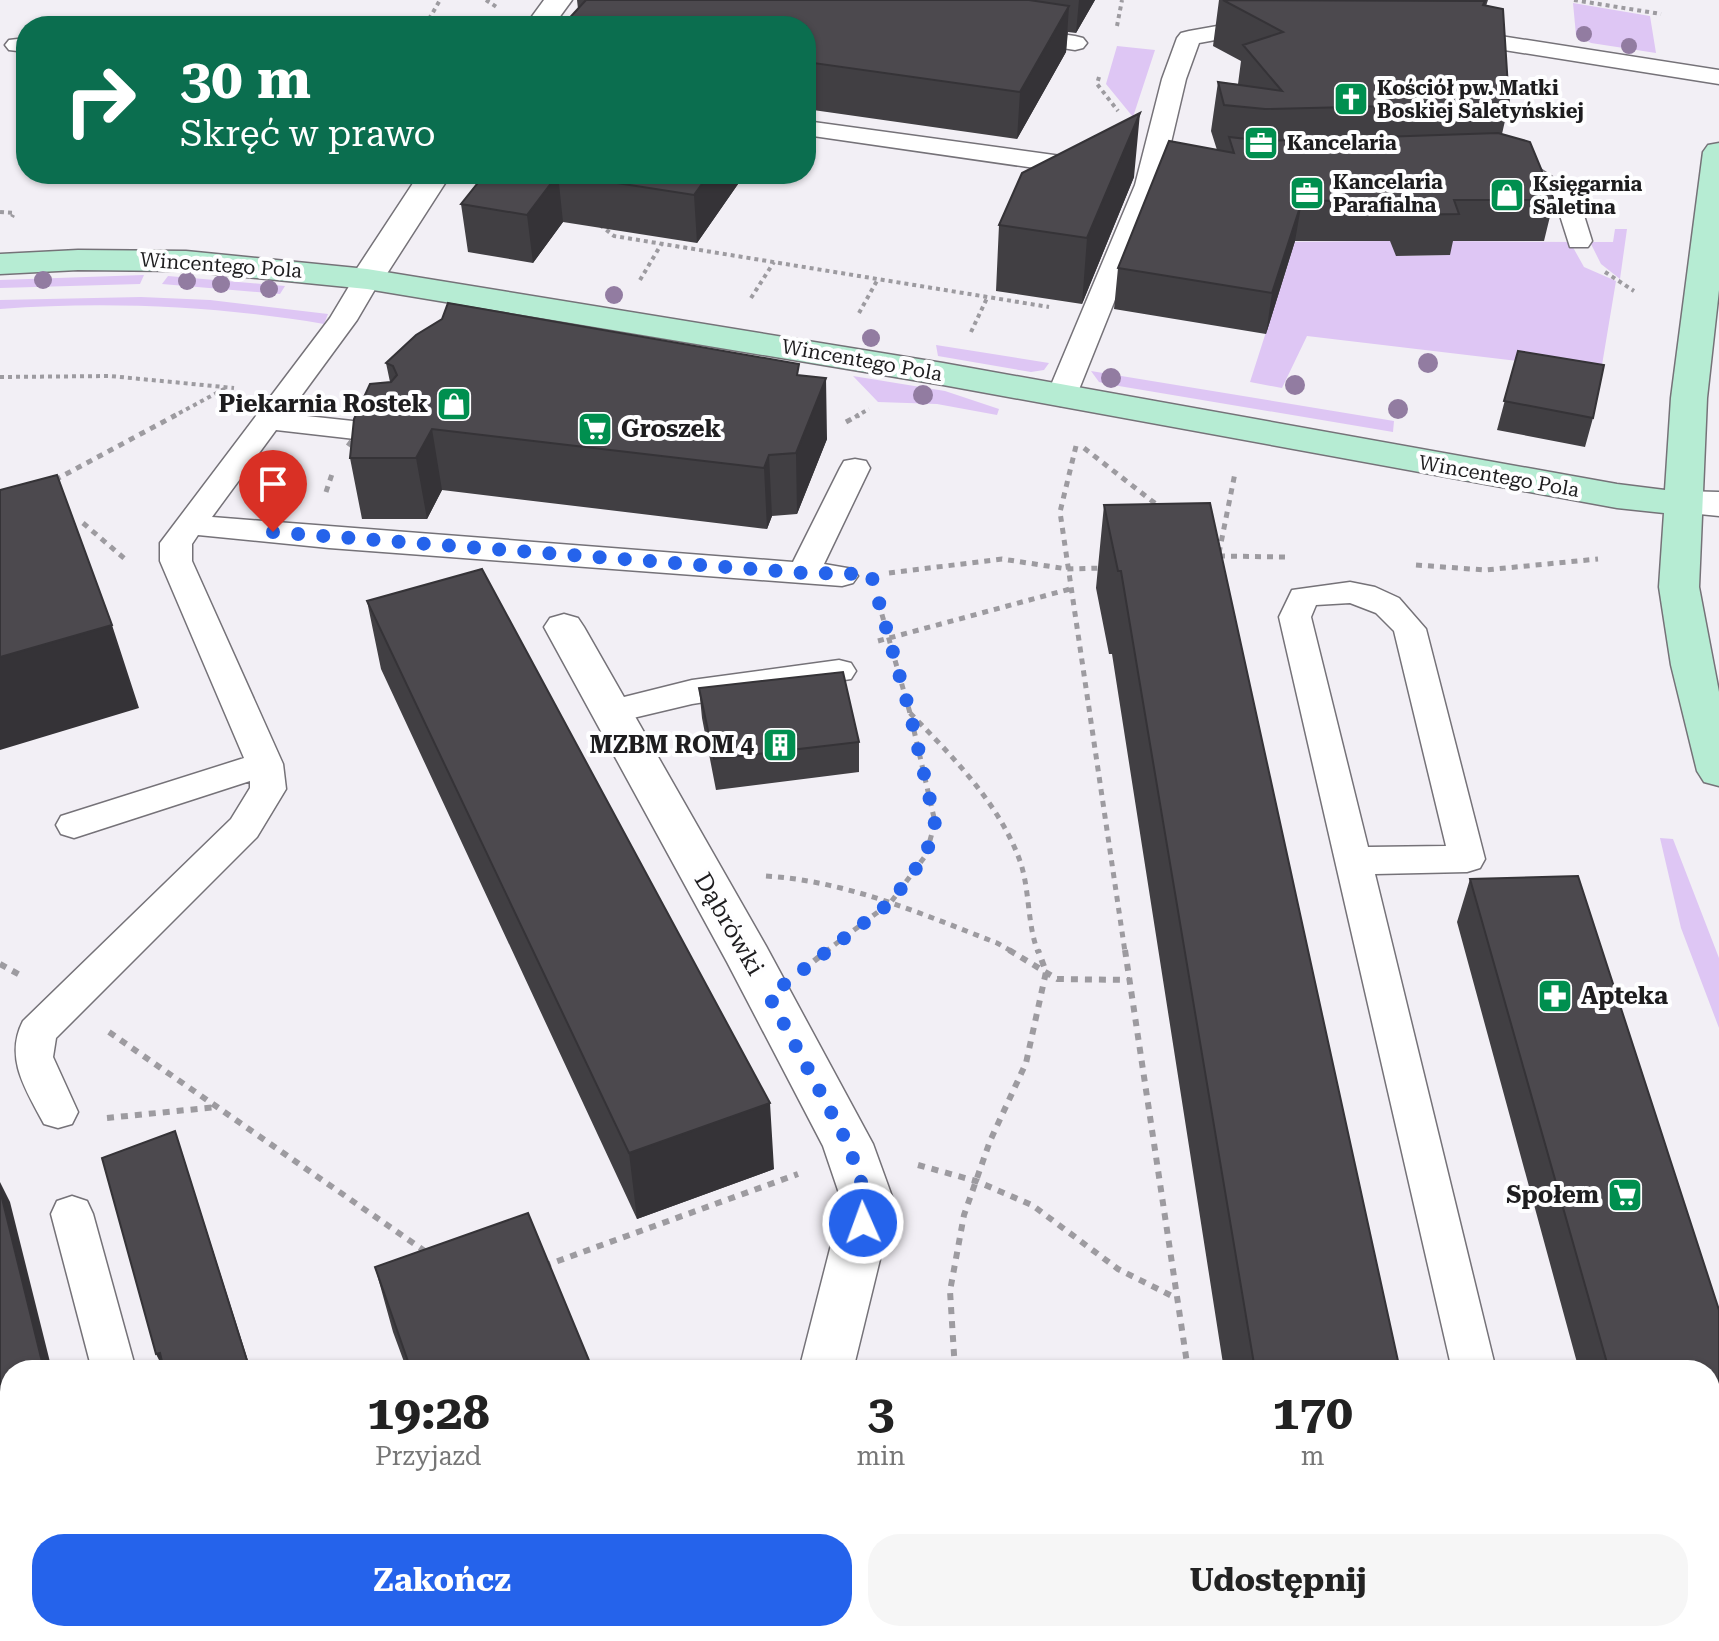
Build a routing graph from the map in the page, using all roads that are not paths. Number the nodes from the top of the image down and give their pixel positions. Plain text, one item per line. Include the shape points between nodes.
1 (1292, 20) edge
2 (997, 31) edge
3 (1432, 32) edge
4 (1075, 43) dead end
5 (1719, 77) edge
6 (816, 129) edge
7 (1719, 152) edge
8 (1154, 158) junction
9 (1184, 161) edge
10 (1489, 162) edge
11 (1083, 167) edge
12 (429, 184) edge
13 (1579, 241) dead end
14 (0, 264) edge
15 (367, 279) junction
16 (1061, 397) junction
17 (267, 420) junction
18 (376, 430) edge
19 (855, 468) dead end
20 (1700, 504) edge
21 (188, 524) junction
22 (804, 573) junction
23 (856, 575) road end
24 (564, 627) dead end
25 (839, 671) edge
26 (612, 711) junction
27 (265, 764) junction
28 (1719, 771) edge
29 (74, 825) dead end
30 (1353, 861) junction
31 (58, 1112) dead end
32 (72, 1214) dead end
33 (111, 1360) edge
34 (828, 1360) edge
35 (1472, 1360) edge

1 - 8 lane via 1189,38
2 - 4 lane
3 - 5 lane
6 - 11 lane
7 - 20 street via 1689,398
8 - 9 lane
8 - 16 lane via 1148,185
10 - 13 lane via 1526,171 1568,199
12 - 15 street
14 - 15 street, Wincentego Pola via 186,261
15 - 16 street, Wincentego Pola
15 - 17 lane via 343,320
16 - 20 street, Wincentego Pola via 1617,496
17 - 18 lane
17 - 21 lane
19 - 22 lane
20 - 28 street via 1679,587 1691,665
21 - 22 lane
21 - 27 lane via 176,543 176,561
22 - 23 lane
24 - 26 street, Dąbrówki
25 - 26 lane via 692,692
26 - 34 street, Dąbrówki via 848,1144 868,1202
27 - 29 lane
27 - 31 lane via 268,789 244,828 37,1032 33,1057
30 - 30 lane via 1295,617 1303,597 1337,591 1370,595 1397,610 1410,629 1467,859
30 - 35 lane
32 - 33 lane

